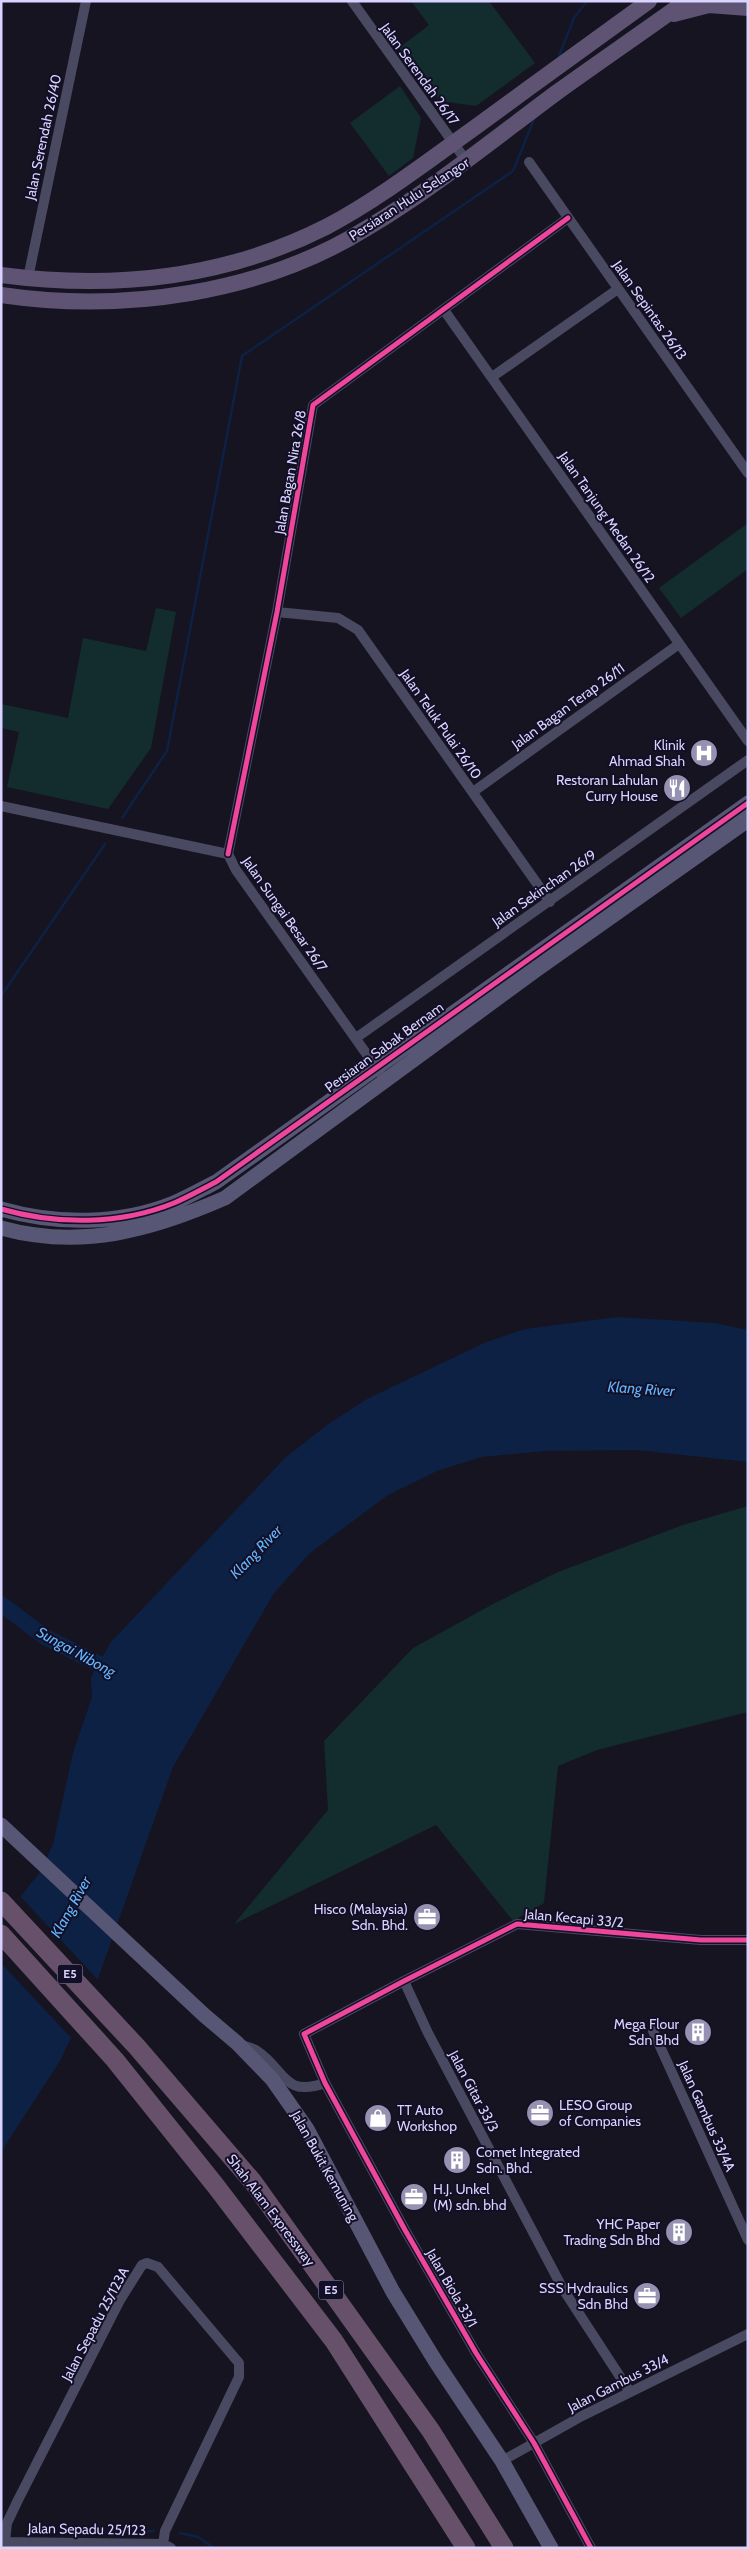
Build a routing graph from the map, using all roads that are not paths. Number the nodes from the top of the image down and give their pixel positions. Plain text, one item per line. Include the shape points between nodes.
1 (86, 1) edge
2 (352, 1) edge
3 (644, 1) edge
4 (648, 1) edge
5 (686, 1) edge
6 (748, 8) edge
7 (610, 29) junction
8 (620, 48) junction
9 (453, 143) junction
10 (467, 162) junction
11 (529, 162) dead end
12 (568, 218) junction
13 (1, 275) edge
14 (28, 278) junction
15 (618, 288) junction
16 (1, 295) edge
17 (444, 310) junction
18 (492, 376) junction
19 (748, 473) edge
20 (278, 612) junction
21 (679, 644) junction
22 (748, 741) edge
23 (748, 760) edge
24 (473, 792) junction
25 (748, 803) edge
26 (1, 806) edge
27 (748, 820) edge
28 (228, 854) junction
29 (550, 902) junction
30 (356, 1038) junction
31 (376, 1066) junction
32 (385, 1080) junction
33 (1, 1209) edge
34 (1, 1228) edge
35 (1, 1825) edge
36 (1, 1901) edge
37 (1, 1934) edge
38 (748, 1940) edge
39 (404, 1981) junction
40 (654, 2031) dead end
41 (304, 2034) joint
42 (237, 2043) junction
43 (325, 2083) junction
44 (748, 2240) edge
45 (748, 2334) edge
46 (630, 2392) junction
47 (534, 2444) junction
48 (502, 2461) junction
49 (3, 2542) edge
50 (96, 2546) edge
51 (167, 2546) edge
52 (466, 2548) edge
53 (504, 2548) edge
54 (551, 2548) edge
55 (591, 2548) edge

1 - 14 street, Jalan Serendah 26/40
2 - 9 street, Jalan Serendah 26/17
3 - 7 main road
4 - 7 main road, Persiaran Hulu Selangor
5 - 8 main road, Persiaran Hulu Selangor
6 - 8 main road via 695,7 674,14
7 - 9 main road, Persiaran Hulu Selangor
8 - 10 main road, Persiaran Hulu Selangor
9 - 10 street, Jalan Serendah 26/17
9 - 14 main road, Persiaran Hulu Selangor via 326,226 234,263 162,278 122,281 80,283
10 - 16 main road, Persiaran Hulu Selangor via 366,229 331,248 239,282 198,292 121,300 80,301
11 - 12 street, Jalan Sepintas 26/13
12 - 15 street, Jalan Sepintas 26/13
12 - 17 street, Jalan Bagan Nira 26/8
13 - 14 main road, Persiaran Hulu Selangor
15 - 18 street
15 - 19 street, Jalan Sepintas 26/13
17 - 18 street, Jalan Tanjung Medan 26/12
17 - 20 street, Jalan Bagan Nira 26/8 via 312,405
18 - 21 street, Jalan Tanjung Medan 26/12
20 - 24 street, Jalan Teluk Pulai 26/10 via 338,618 358,630
20 - 28 street, Jalan Bagan Nira 26/8
21 - 22 street, Jalan Tanjung Medan 26/12
21 - 24 street, Jalan Bagan Terap 26/11
23 - 29 street, Jalan Sekinchan 26/9
24 - 29 street, Jalan Teluk Pulai 26/10
25 - 31 street, Persiaran Sabak Bernam
26 - 28 street, Jalan Sungai Besar 26/7
27 - 32 street, Persiaran Sabak Bernam
28 - 30 street, Jalan Sungai Besar 26/7 via 236,870
29 - 30 street, Jalan Sekinchan 26/9
30 - 31 street, Jalan Sungai Besar 26/7
31 - 32 street, Jalan Sungai Besar 26/7
31 - 33 street, Persiaran Sabak Bernam via 216,1182 174,1203 116,1219 69,1220
32 - 34 street, Persiaran Sabak Bernam via 225,1198 179,1218 118,1234 70,1238
35 - 42 street, Jalan Bukit Kemuning
36 - 53 highway, Shah Alam Expressway / E5 via 137,2047 253,2182 431,2430
37 - 52 highway, E5 via 115,2060 334,2341
38 - 39 street, Jalan Kecapi 33/2 via 702,1940 517,1924
39 - 41 street, Jalan Kecapi 33/2
39 - 46 street, Jalan Gitar 33/3 via 562,2289
40 - 44 street, Jalan Gambus 33/4A
41 - 43 street, Jalan Biola 33/1
42 - 43 street via 257,2051 298,2088 310,2089
42 - 48 street, Jalan Bukit Kemuning via 272,2079 307,2129 393,2292
43 - 47 street, Jalan Biola 33/1 via 471,2345
45 - 46 street, Jalan Gambus 33/4
46 - 47 street, Jalan Gambus 33/4
47 - 48 street, Jalan Gambus 33/4
47 - 55 street, Jalan Biola 33/1
48 - 54 street, Jalan Bukit Kemuning
49 - 50 street, Jalan Sepadu 25/123
49 - 51 street, Jalan Sepadu 25/123A via 7,2523 18,2500 120,2300 142,2265 147,2263 158,2267 239,2363 239,2377 166,2531
50 - 51 street, Jalan Sepadu 25/123

